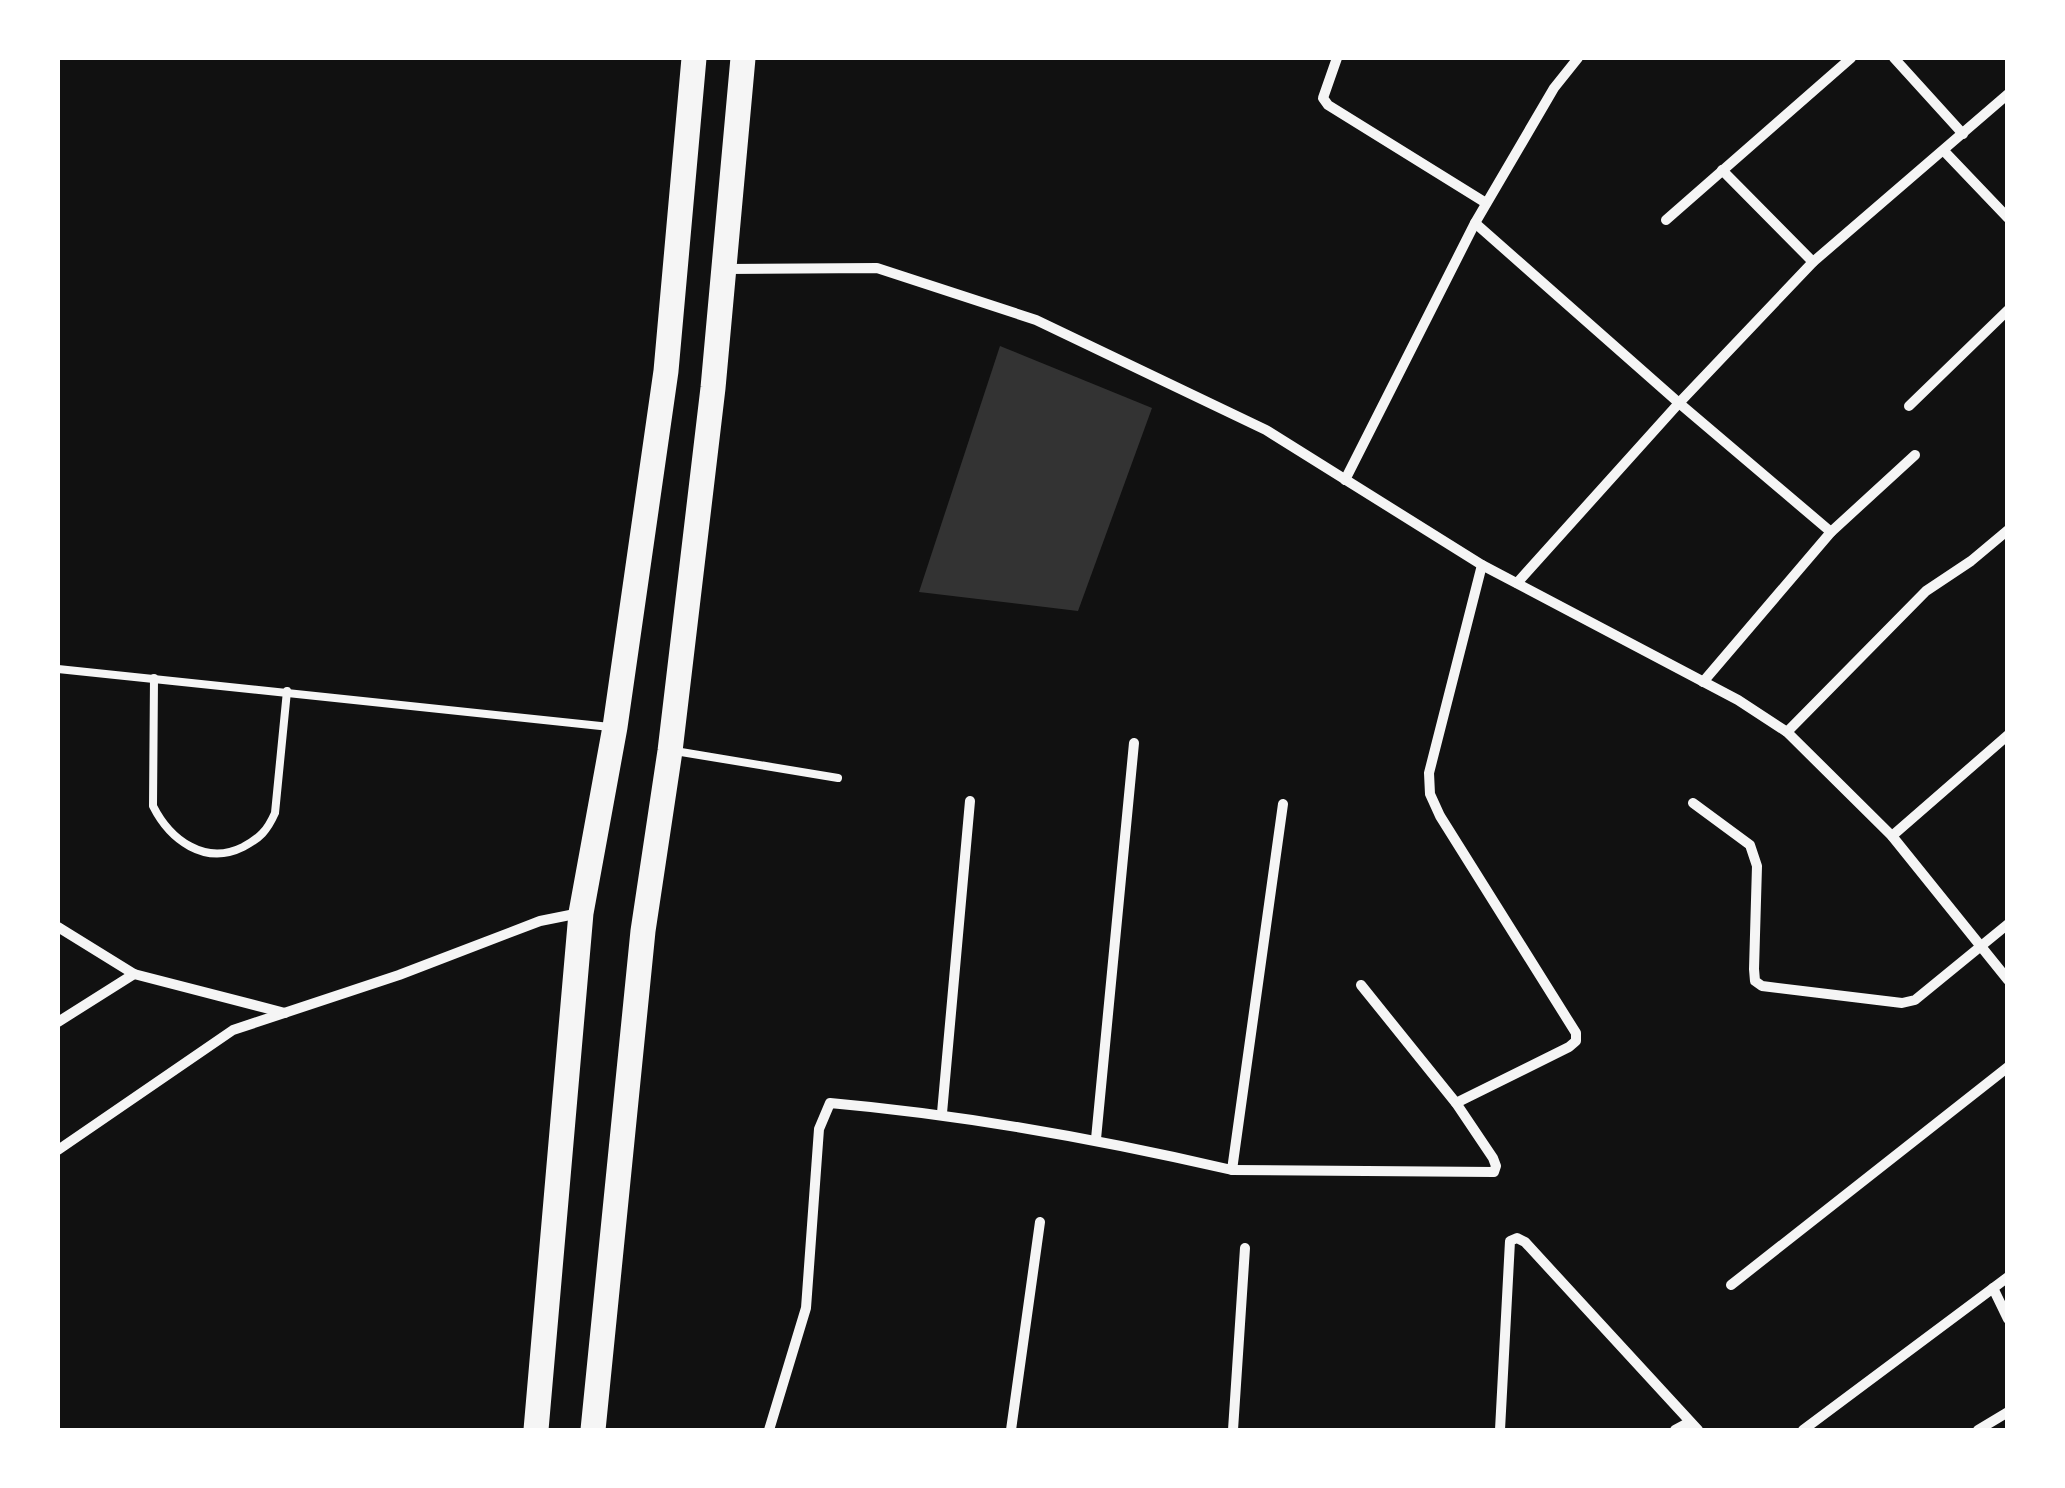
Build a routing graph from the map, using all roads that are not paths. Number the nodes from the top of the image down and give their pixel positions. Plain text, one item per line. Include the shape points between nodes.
1 (694, 58) edge
2 (744, 58) edge
3 (1337, 58) edge
4 (1578, 58) edge
5 (1851, 58) edge
6 (1894, 58) edge
7 (2008, 94) edge
8 (1963, 134) junction
9 (1944, 151) junction
10 (1722, 170) junction
11 (1486, 203) junction
12 (2008, 218) edge
13 (1666, 220) dead end
14 (1475, 223) junction
15 (1813, 262) junction
16 (724, 269) junction
17 (2008, 310) edge
18 (1679, 404) junction
19 (1909, 406) dead end
20 (1915, 455) dead end
21 (1345, 480) junction
22 (2008, 530) edge
23 (1831, 532) junction
24 (1482, 565) junction
25 (1517, 583) junction
26 (58, 669) edge
27 (154, 678) junction
28 (1703, 682) junction
29 (288, 690) junction
30 (615, 727) junction
31 (1788, 732) junction
32 (2008, 735) edge
33 (1134, 743) dead end
34 (670, 751) junction
35 (838, 778) dead end
36 (970, 801) dead end
37 (1693, 803) dead end
38 (1283, 804) dead end
39 (1892, 836) junction
40 (581, 913) junction
41 (2008, 924) edge
42 (58, 927) edge
43 (1982, 947) junction
44 (134, 974) junction
45 (2008, 980) edge
46 (1361, 985) dead end
47 (286, 1013) junction
48 (58, 1022) edge
49 (2008, 1067) edge
50 (1456, 1103) junction
51 (942, 1113) junction
52 (1096, 1139) junction
53 (58, 1150) edge
54 (1232, 1170) junction
55 (1040, 1222) dead end
56 (1245, 1248) dead end
57 (2008, 1277) edge
58 (1731, 1285) dead end
59 (1993, 1288) junction
60 (2008, 1319) edge
61 (2008, 1412) edge
62 (1694, 1426) edge
63 (536, 1430) edge
64 (593, 1430) edge
65 (769, 1430) edge
66 (1011, 1430) edge
67 (1233, 1430) edge
68 (1500, 1430) edge
69 (1675, 1430) edge
70 (1803, 1430) edge
71 (1978, 1430) edge

1 - 30 main road via 666,371
2 - 16 main road
3 - 11 street via 1323,98 1328,106
4 - 11 street
5 - 10 street
6 - 8 street
7 - 8 street
8 - 9 street
9 - 12 street
9 - 15 street
10 - 13 street
10 - 15 street
11 - 14 street
14 - 18 street
14 - 21 street
15 - 18 street
16 - 21 street via 877,268 1036,320 1266,430
16 - 34 main road
17 - 19 street
18 - 23 street
18 - 25 street
20 - 23 street
21 - 24 street
22 - 31 street via 1926,590
23 - 28 street
24 - 25 street
24 - 50 street via 1429,773 1430,794 1576,1041
25 - 28 street
26 - 27 lane
27 - 29 lane
27 - 29 lane via 153,806 174,836 218,856 259,838 275,814
28 - 31 street
29 - 30 lane
30 - 40 main road
31 - 39 street
32 - 39 street
33 - 52 street
34 - 35 lane
34 - 64 main road via 643,931
36 - 51 street
37 - 43 street via 1754,854 1754,968 1762,986 1902,1003 1926,994
38 - 54 street
39 - 43 street
40 - 47 street via 540,921
40 - 63 main road
41 - 43 street
42 - 44 street
43 - 45 street
44 - 47 street
44 - 48 street
46 - 50 street
47 - 53 street via 234,1030
49 - 58 street
50 - 54 street via 1493,1158 1494,1172
51 - 52 street
51 - 65 street via 830,1102 819,1129 806,1308
52 - 54 street
55 - 66 street
56 - 67 street
57 - 59 street
59 - 60 street
59 - 70 street
61 - 71 street
62 - 68 street via 1517,1238 1510,1241
62 - 69 street

